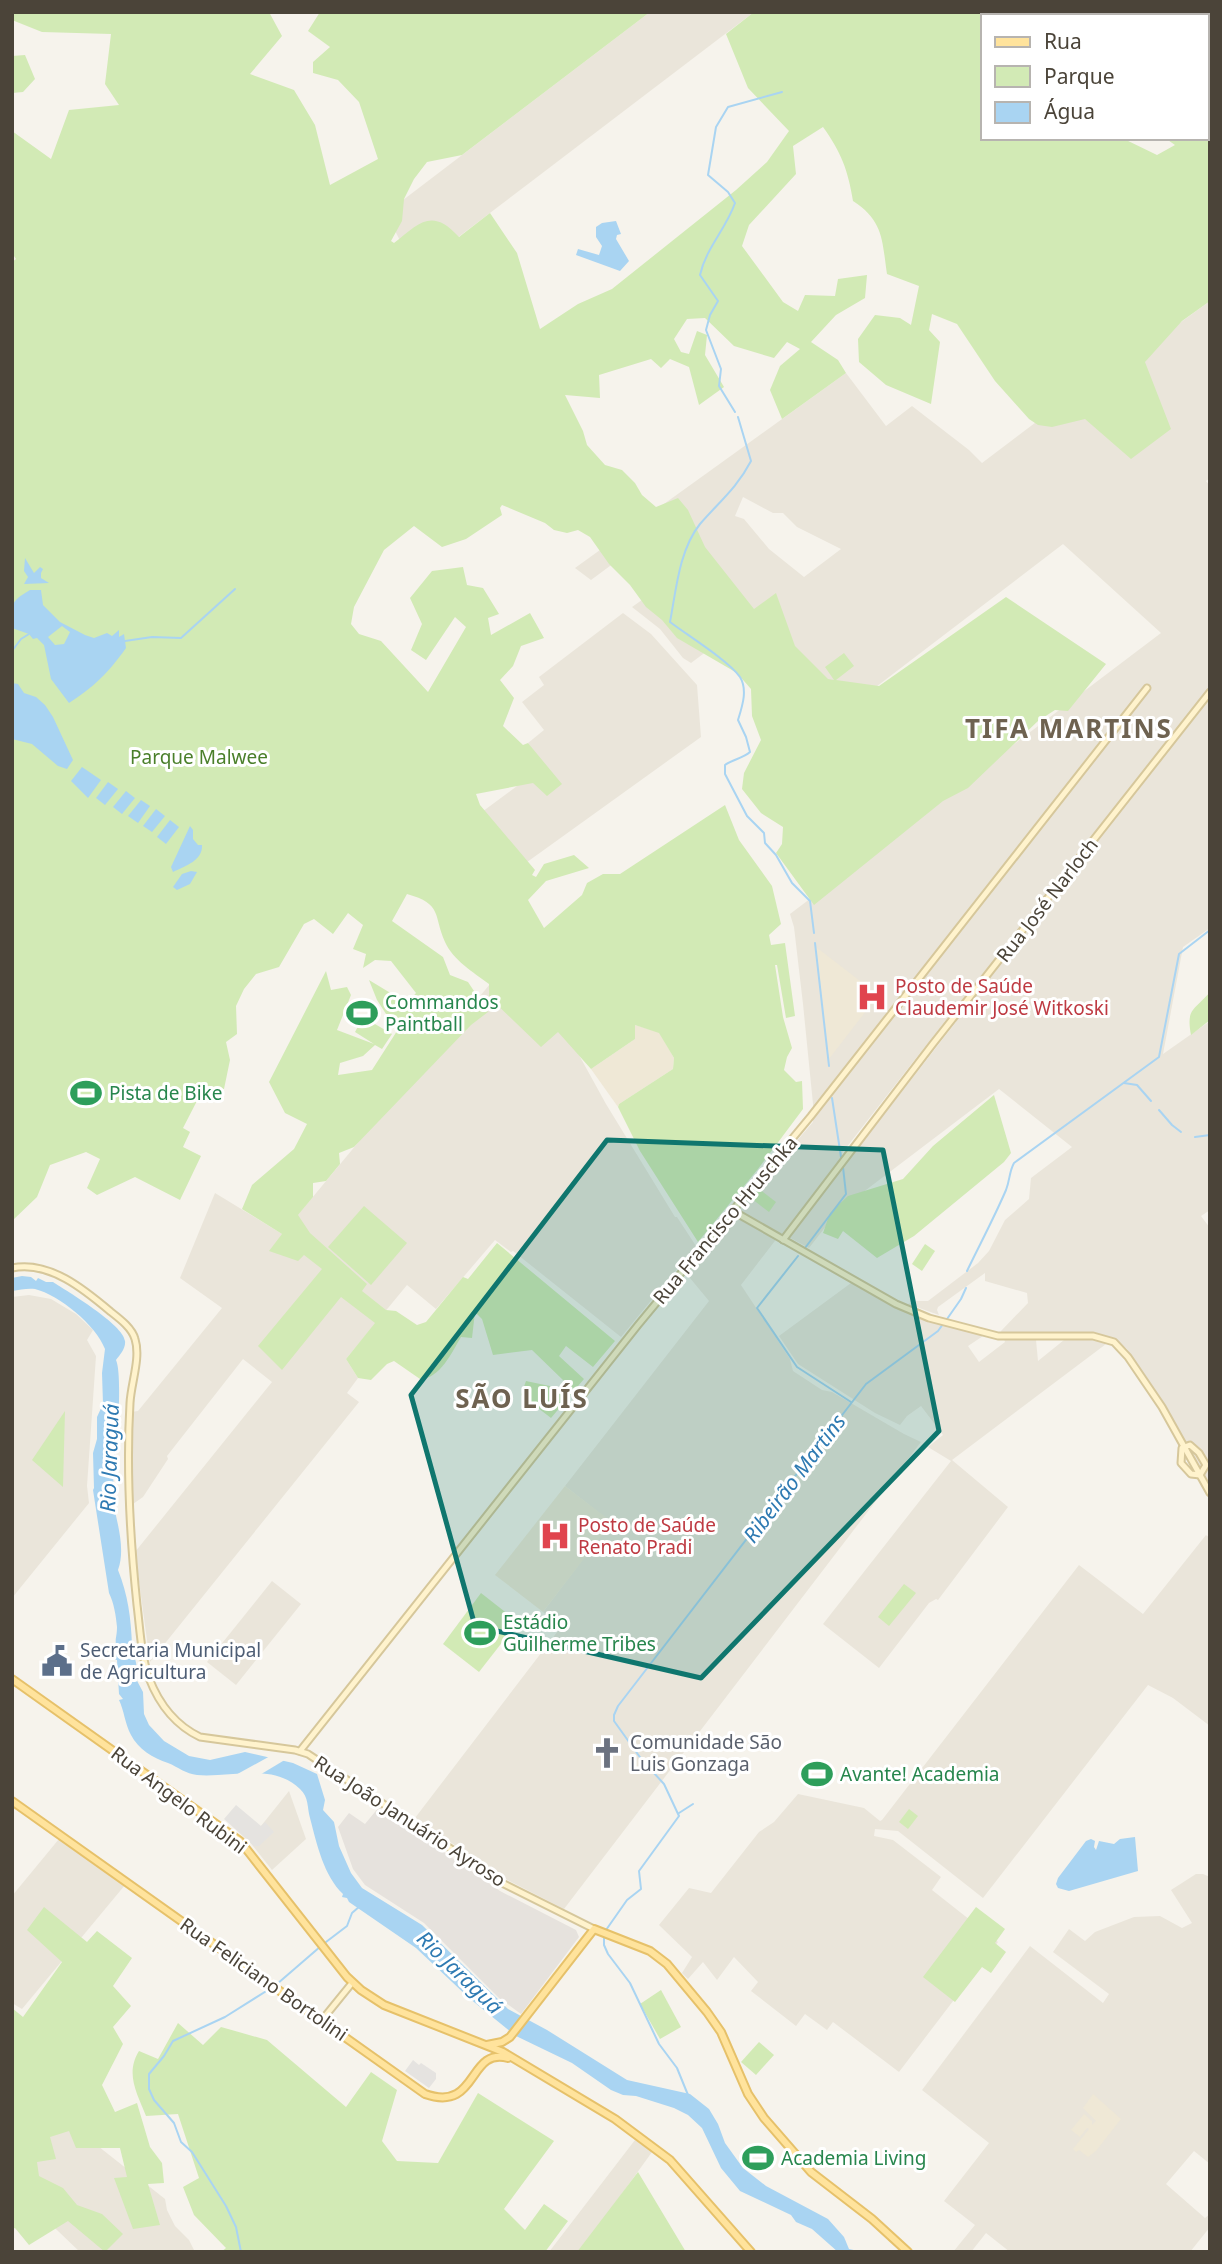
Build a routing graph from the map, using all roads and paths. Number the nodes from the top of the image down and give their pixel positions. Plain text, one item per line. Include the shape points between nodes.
1 (1147, 688) dead end
2 (1210, 692) edge
3 (733, 1211) junction
4 (783, 1240) junction
5 (12, 1268) edge
6 (1184, 1446) junction
7 (1200, 1475) junction
8 (1210, 1493) edge
9 (12, 1679) edge
10 (300, 1751) junction
11 (12, 1801) edge
12 (594, 1929) junction
13 (352, 1983) junction
14 (322, 2020) junction
15 (485, 2046) junction
16 (487, 2059) junction
17 (517, 2060) junction
18 (751, 2252) edge
19 (908, 2252) edge

1 - 3 main road, Rua Francisco Hruschka
2 - 4 main road, Rua José Narloch
3 - 4 main road
3 - 10 main road, Rua Francisco Hruschka
4 - 6 main road via 896,1304 940,1321 998,1335 1093,1336 1114,1342 1151,1390
5 - 10 main road, Rua João Januário Ayroso via 29,1266 79,1286 120,1319 136,1340 130,1404 130,1517 144,1657 161,1702 178,1722 200,1737
6 - 7 main road
6 - 7 main road via 1180,1455 1183,1466 1194,1476
6 - 7 main road via 1195,1448 1203,1458 1205,1468
7 - 8 main road
9 - 13 main road, Rua Angelo Rubini via 238,1839
10 - 12 main road, Rua João Januário Ayroso via 518,1892
11 - 14 main road, Rua Feliciano Bortolini
12 - 15 main road via 510,2036
12 - 19 main road, Rua João Januário Ayroso via 650,1951 667,1964 721,2032 764,2119 811,2172
13 - 14 main road
13 - 15 main road, Rua Angelo Rubini via 399,2012
14 - 16 main road, Rua Feliciano Bortolini via 436,2098 460,2093
15 - 16 main road
15 - 17 main road, Rua Angelo Rubini
16 - 17 main road
17 - 18 main road, Rua Angelo Rubini via 662,2153

